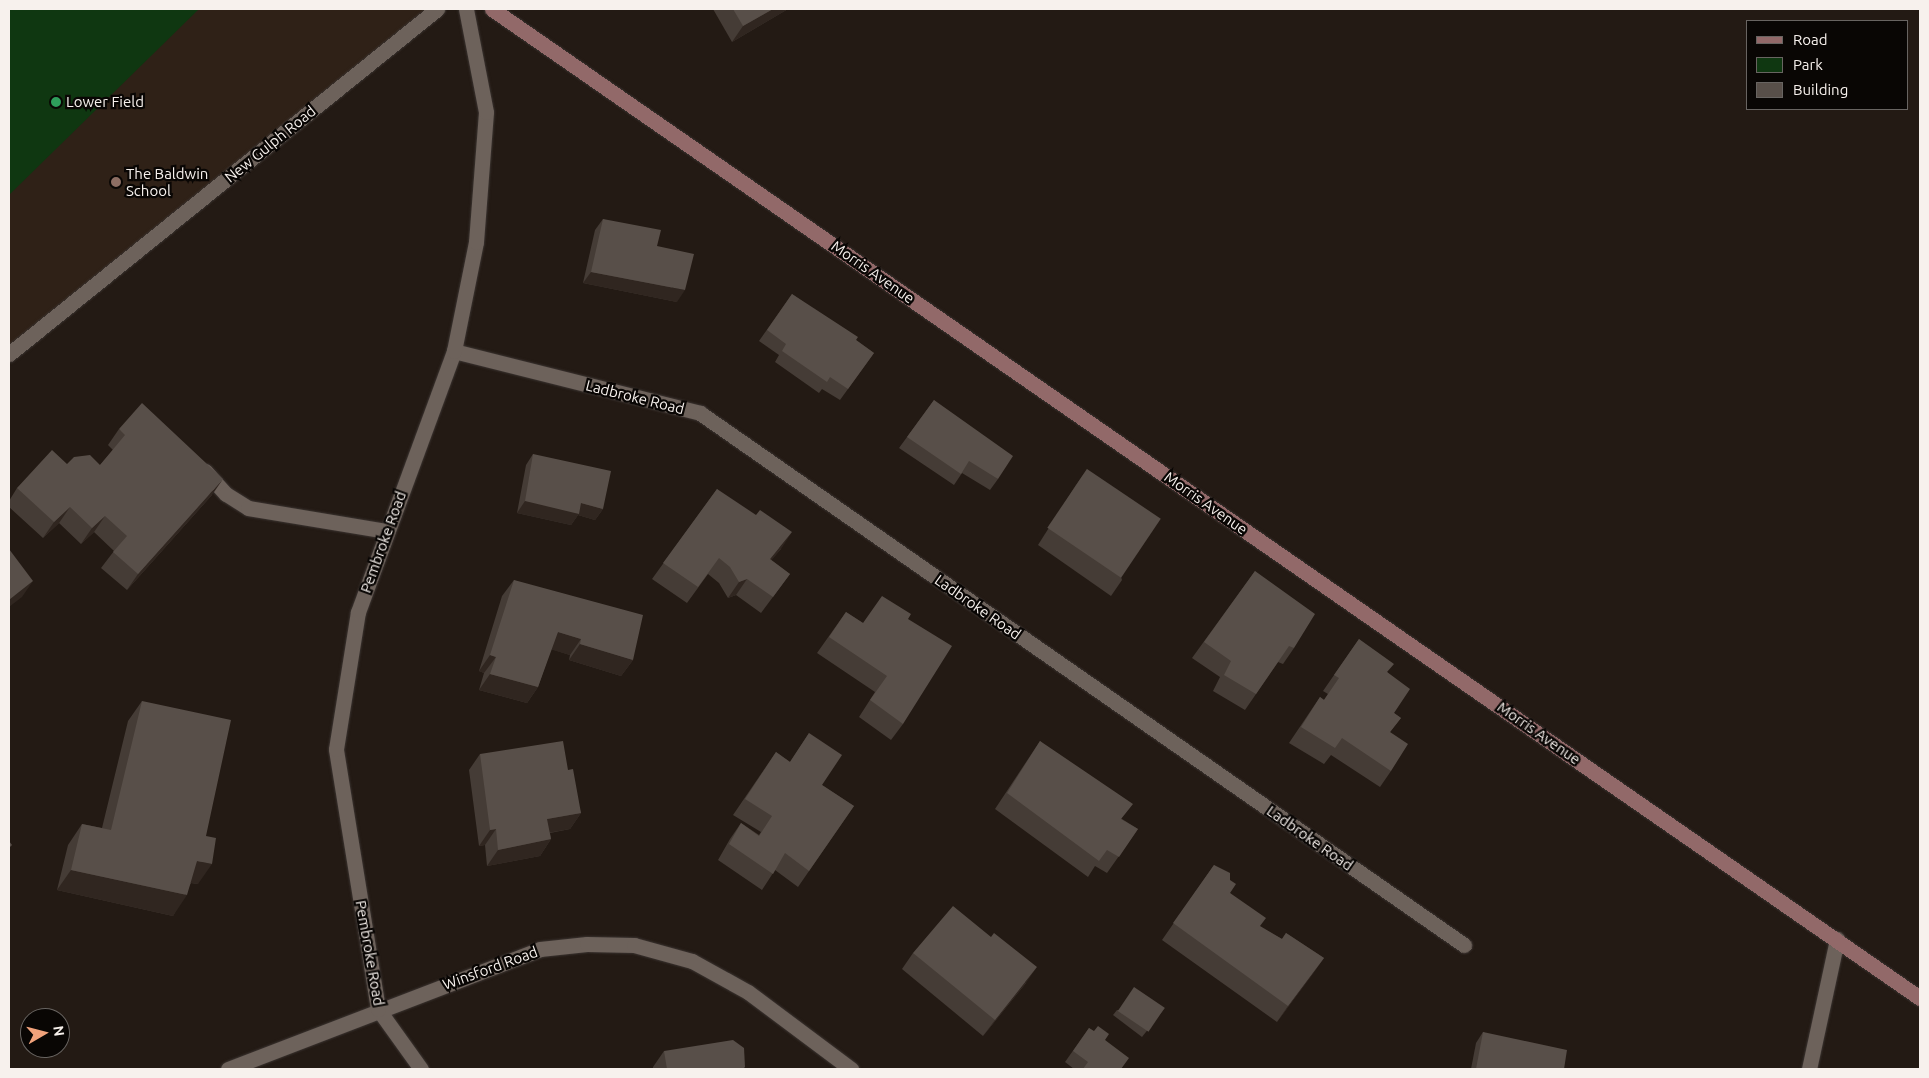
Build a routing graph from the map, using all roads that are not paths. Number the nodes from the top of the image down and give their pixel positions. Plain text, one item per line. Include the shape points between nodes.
1 (437, 9) edge
2 (466, 9) edge
3 (492, 9) edge
4 (454, 351) junction
5 (9, 354) edge
6 (194, 460) edge
7 (387, 531) junction
8 (1837, 939) junction
9 (1464, 945) dead end
10 (1920, 998) edge
11 (378, 1009) junction
12 (228, 1069) edge
13 (421, 1069) edge
14 (851, 1069) edge
15 (1809, 1069) edge

1 - 5 street, New Gulph Road
2 - 4 street, Pembroke Road via 486,112 476,242
3 - 8 street, Morris Avenue
4 - 7 street, Pembroke Road
4 - 9 street, Ladbroke Road via 700,413
6 - 7 street via 226,494 248,508
7 - 11 street, Pembroke Road via 358,612 336,749
8 - 10 street, Morris Avenue
8 - 15 street
11 - 12 street, Winsford Road
11 - 13 street, Pembroke Road
11 - 14 street, Winsford Road via 540,949 588,944 634,946 692,961 748,992

